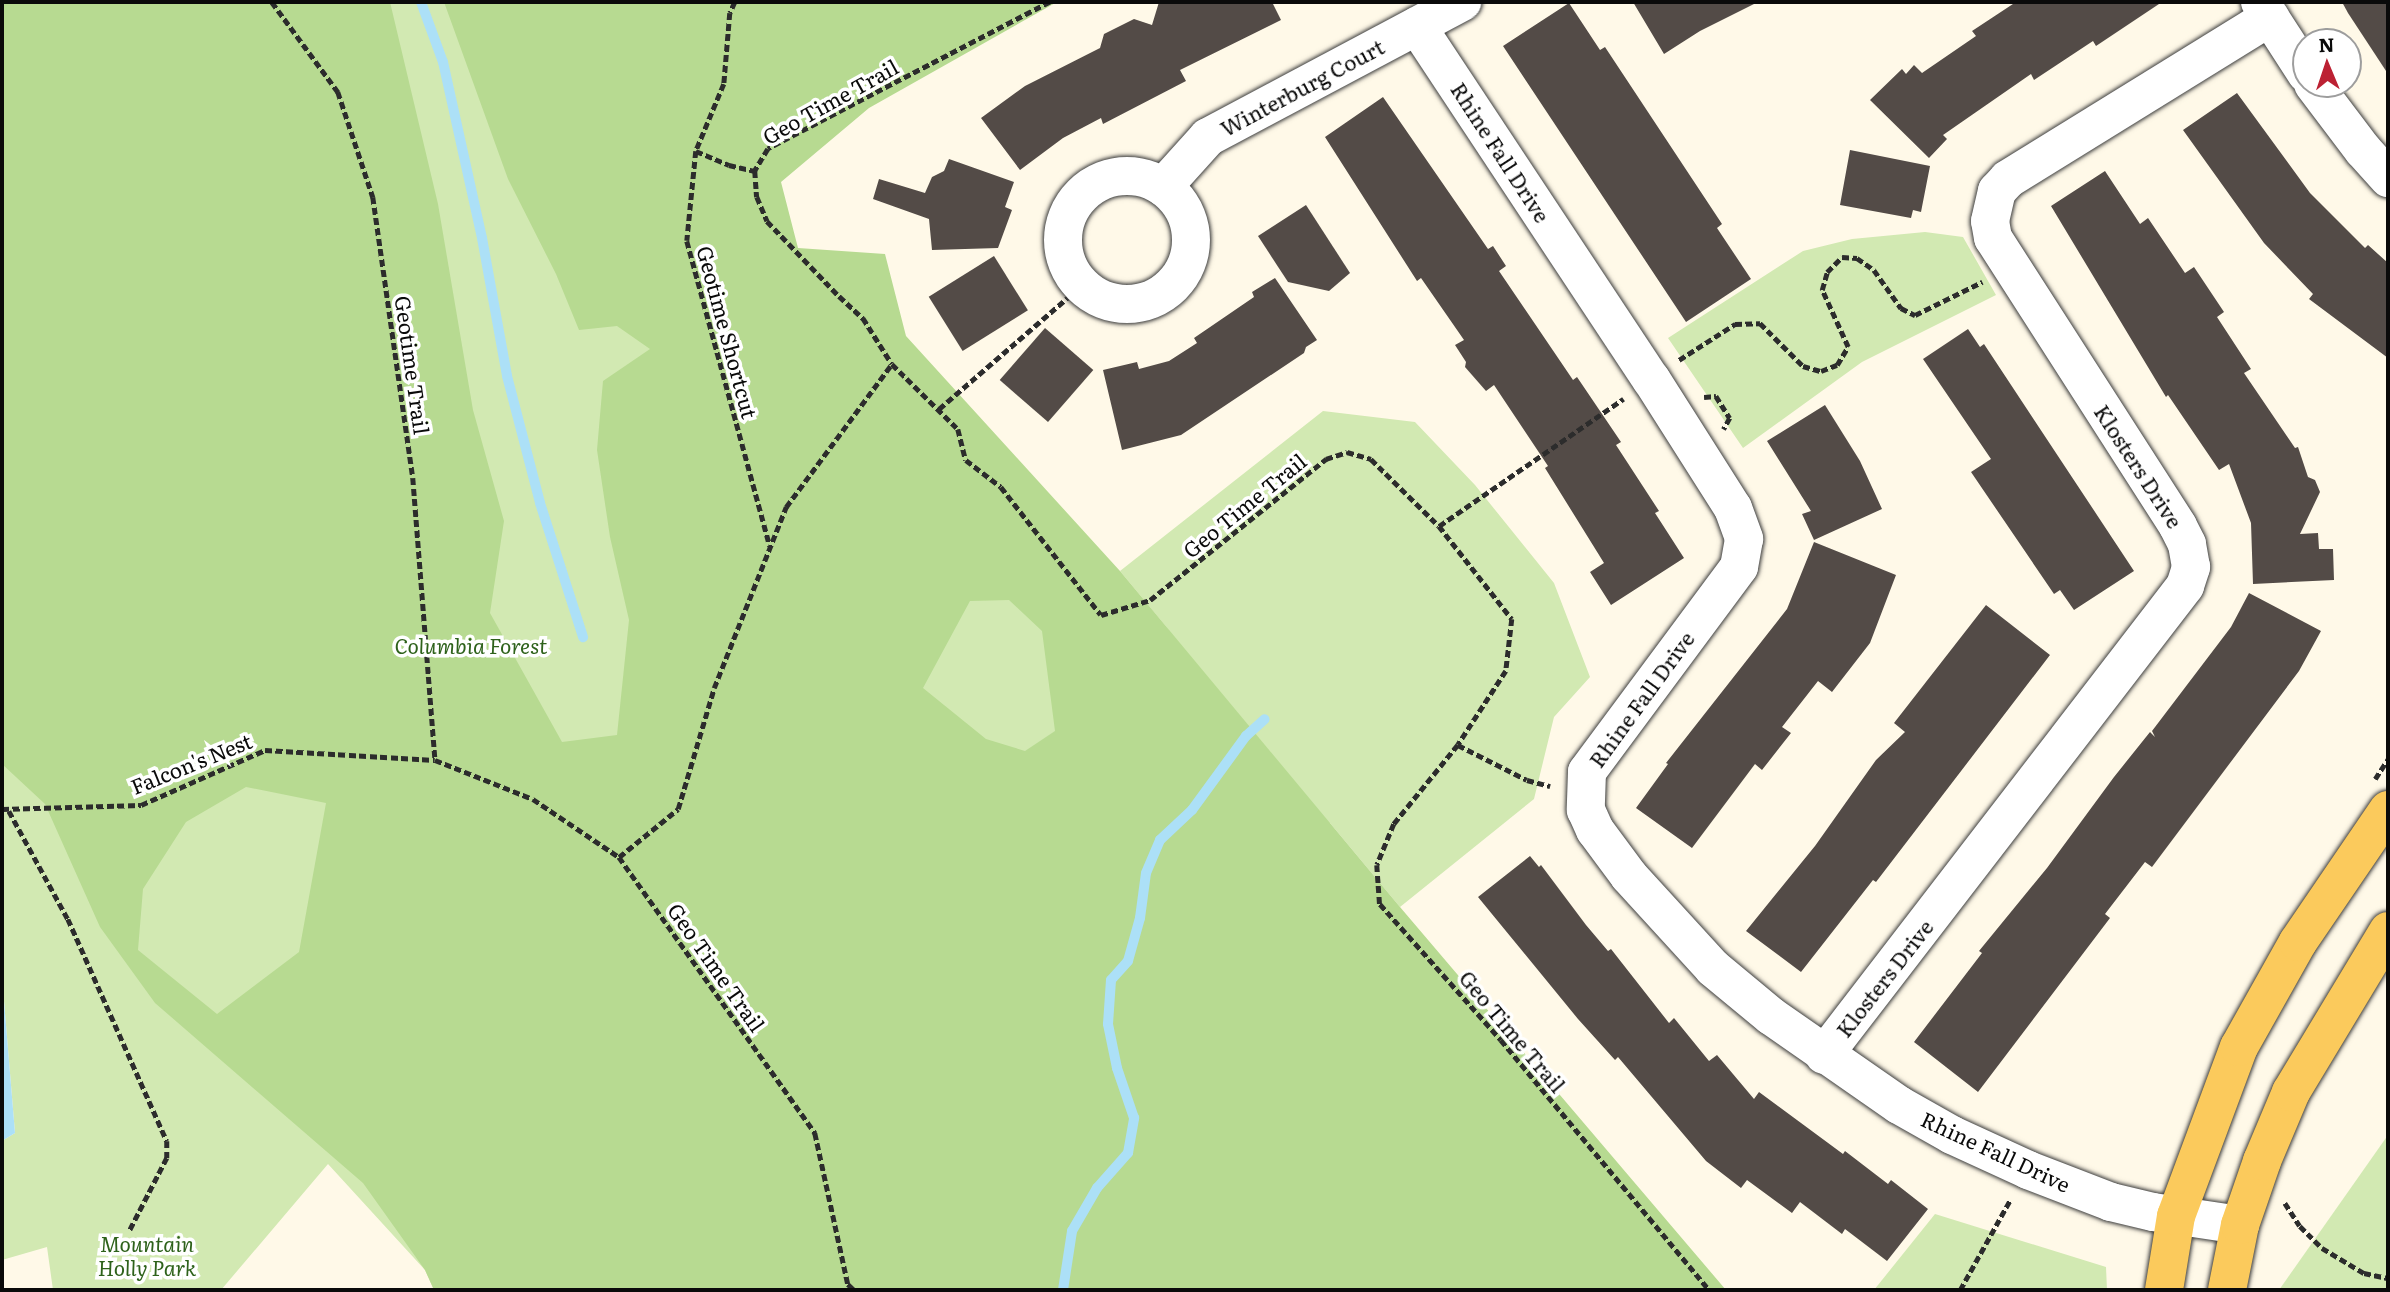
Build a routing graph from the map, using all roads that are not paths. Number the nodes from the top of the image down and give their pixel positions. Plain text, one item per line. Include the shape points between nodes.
1 (1462, 2) edge
2 (2265, 9) edge
3 (1418, 26) junction
4 (2292, 51) edge
5 (2324, 98) edge
6 (2388, 178) edge
7 (1163, 187) junction
8 (2388, 810) edge
9 (2388, 931) edge
10 (1824, 1055) junction
11 (2176, 1216) junction
12 (2240, 1225) junction
13 (2164, 1290) edge
14 (2227, 1290) edge

1 - 3 street, Winterburg Court
2 - 4 street
2 - 10 street, Klosters Drive via 2008,179 1997,191 1990,221 1993,239 2178,526 2191,567 2185,586
3 - 7 street, Winterburg Court via 1208,137
3 - 10 street, Rhine Fall Drive via 1733,508 1744,538 1739,567 1587,772 1584,798 1590,822 1629,876 1713,968
5 - 6 street
7 - 7 street via 1180,203 1190,225 1187,264 1175,283 1146,302 1125,305 1096,298 1070,272 1063,253 1067,215 1094,184 1117,177 1140,177
8 - 11 main road via 2298,943 2239,1047
9 - 12 main road via 2291,1092
10 - 11 street, Rhine Fall Drive via 1910,1111 2028,1170 2111,1202
11 - 12 street, Rhine Fall Drive
11 - 13 main road
12 - 14 main road

